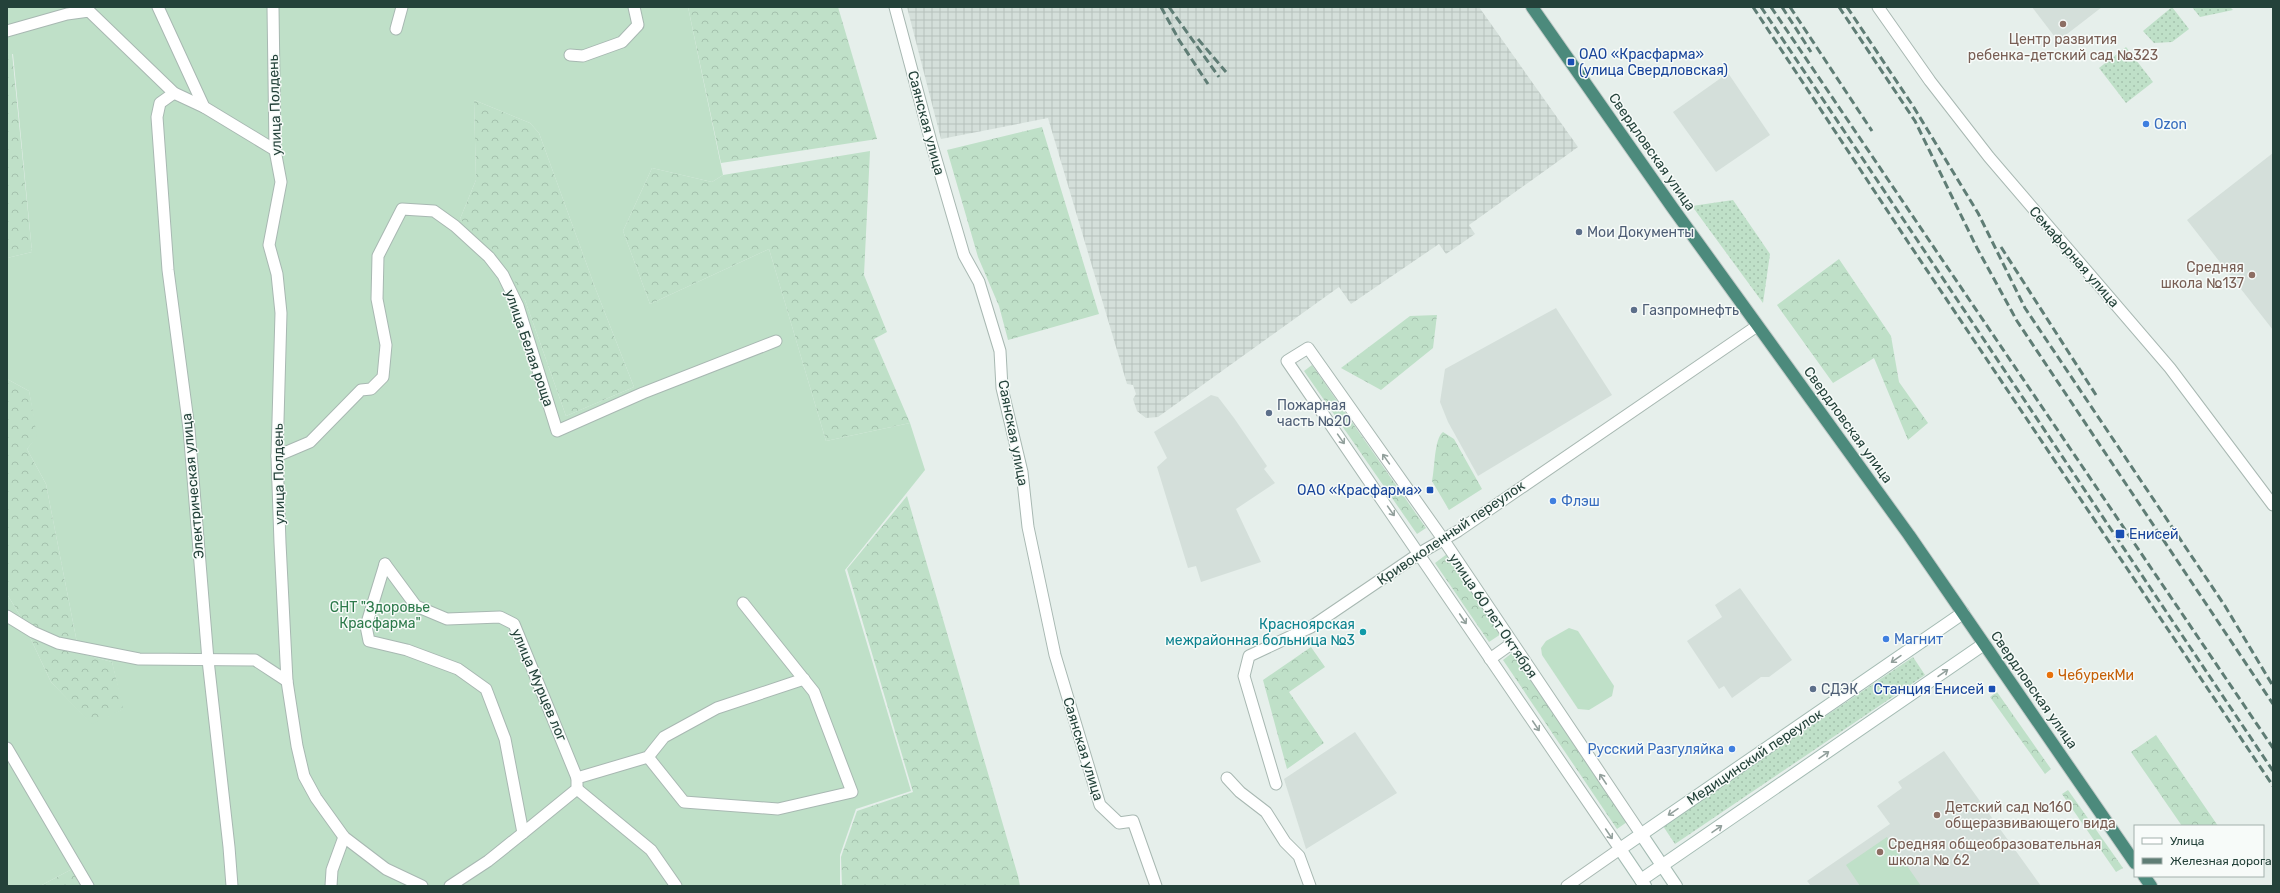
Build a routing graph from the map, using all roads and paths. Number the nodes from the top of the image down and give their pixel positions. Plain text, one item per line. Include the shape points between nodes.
1 (158, 7) edge
2 (273, 7) edge
3 (402, 7) edge
4 (634, 7) edge
5 (895, 7) edge
6 (1532, 7) edge
7 (1878, 7) edge
8 (396, 29) dead end
9 (7, 31) edge
10 (570, 55) dead end
11 (174, 93) junction
12 (204, 107) junction
13 (275, 150) junction
14 (1758, 326) junction
15 (776, 341) dead end
16 (277, 456) junction
17 (2273, 505) edge
18 (1443, 539) junction
19 (1420, 553) junction
20 (743, 602) dead end
21 (1963, 613) junction
22 (7, 616) edge
23 (1511, 644) junction
24 (1984, 644) junction
25 (1490, 659) junction
26 (208, 660) junction
27 (804, 679) junction
28 (287, 681) junction
29 (7, 748) edge
30 (648, 757) junction
31 (1227, 778) dead end
32 (577, 784) junction
33 (1276, 784) dead end
34 (523, 834) junction
35 (1641, 834) junction
36 (344, 837) junction
37 (1620, 849) junction
38 (2134, 862) edge
39 (1662, 866) junction
40 (2145, 877) edge
41 (1643, 883) edge
42 (88, 886) edge
43 (232, 886) edge
44 (332, 886) edge
45 (422, 886) edge
46 (450, 886) edge
47 (676, 886) edge
48 (1156, 886) edge
49 (1310, 886) edge
50 (1566, 886) edge
51 (1676, 886) edge
52 (2151, 886) edge

1 - 12 street
2 - 13 street, улица Полдень
3 - 8 street
4 - 10 street via 638,25 622,42 584,56
5 - 48 street, Саянская улица via 930,142 964,255 979,282 1000,351 1002,388 1022,472 1028,527 1055,655 1100,805 1119,823 1133,821
6 - 14 highway, Свердловская улица
7 - 17 street, Семафорная улица via 1930,81 1989,157 2170,368
9 - 11 street via 67,14 89,11
11 - 12 street
11 - 26 street, Электрическая улица via 160,103 157,116 168,270 194,478
12 - 13 street
13 - 16 street, улица Полдень via 281,182 269,244 277,274 281,313
14 - 18 street, Кривоколенный переулок
14 - 21 highway, Свердловская улица
15 - 16 street, улица Белая роща via 643,393 557,431 518,306 503,275 489,257 434,211 402,209 378,256 377,299 386,345 383,377 371,389 361,390 310,442
16 - 28 street, улица Полдень
18 - 19 street, Кривоколенный переулок
18 -> 19 street, улица 60 лет Октября via 1308,348 1288,361
18 - 23 street, улица 60 лет Октября
19 -> 25 street, улица 60 лет Октября
19 - 33 street, Кривоколенный переулок via 1311,627 1249,656 1244,676
20 - 27 street
21 - 24 highway, Свердловская улица
21 -> 35 main road, Медицинский переулок
22 - 26 street via 33,632 58,642 139,659
23 - 25 street
35 -> 23 street, улица 60 лет Октября
24 - 38 highway, Свердловская улица
39 -> 24 main road
25 -> 37 street, улица 60 лет Октября
26 - 28 street via 255,660
26 - 43 street, Электрическая улица via 230,847
27 - 30 street via 717,708 664,737
27 - 30 street via 814,692 852,792 778,808 684,802
28 - 36 street, улица Полдень via 304,776 316,798
29 - 42 street
30 - 32 street
31 - 49 street via 1240,792 1266,812 1285,842 1299,856
32 - 34 street
32 - 34 street, улица Мурцев лог via 514,624 500,617 447,619 416,606 384,564 366,626 369,641 406,650 458,669 486,690 505,740
32 - 47 street, улица Мурцев лог via 651,850
34 - 46 street
35 - 37 main road, Медицинский переулок
35 - 39 main road, улица 60 лет Октября
36 - 44 street via 332,870
36 - 45 street, улица Полдень via 386,869
37 - 41 main road, улица 60 лет Октября
37 - 50 street, Медицинский переулок
39 - 41 main road
39 - 51 main road, улица 60 лет Октября
40 - 52 highway

